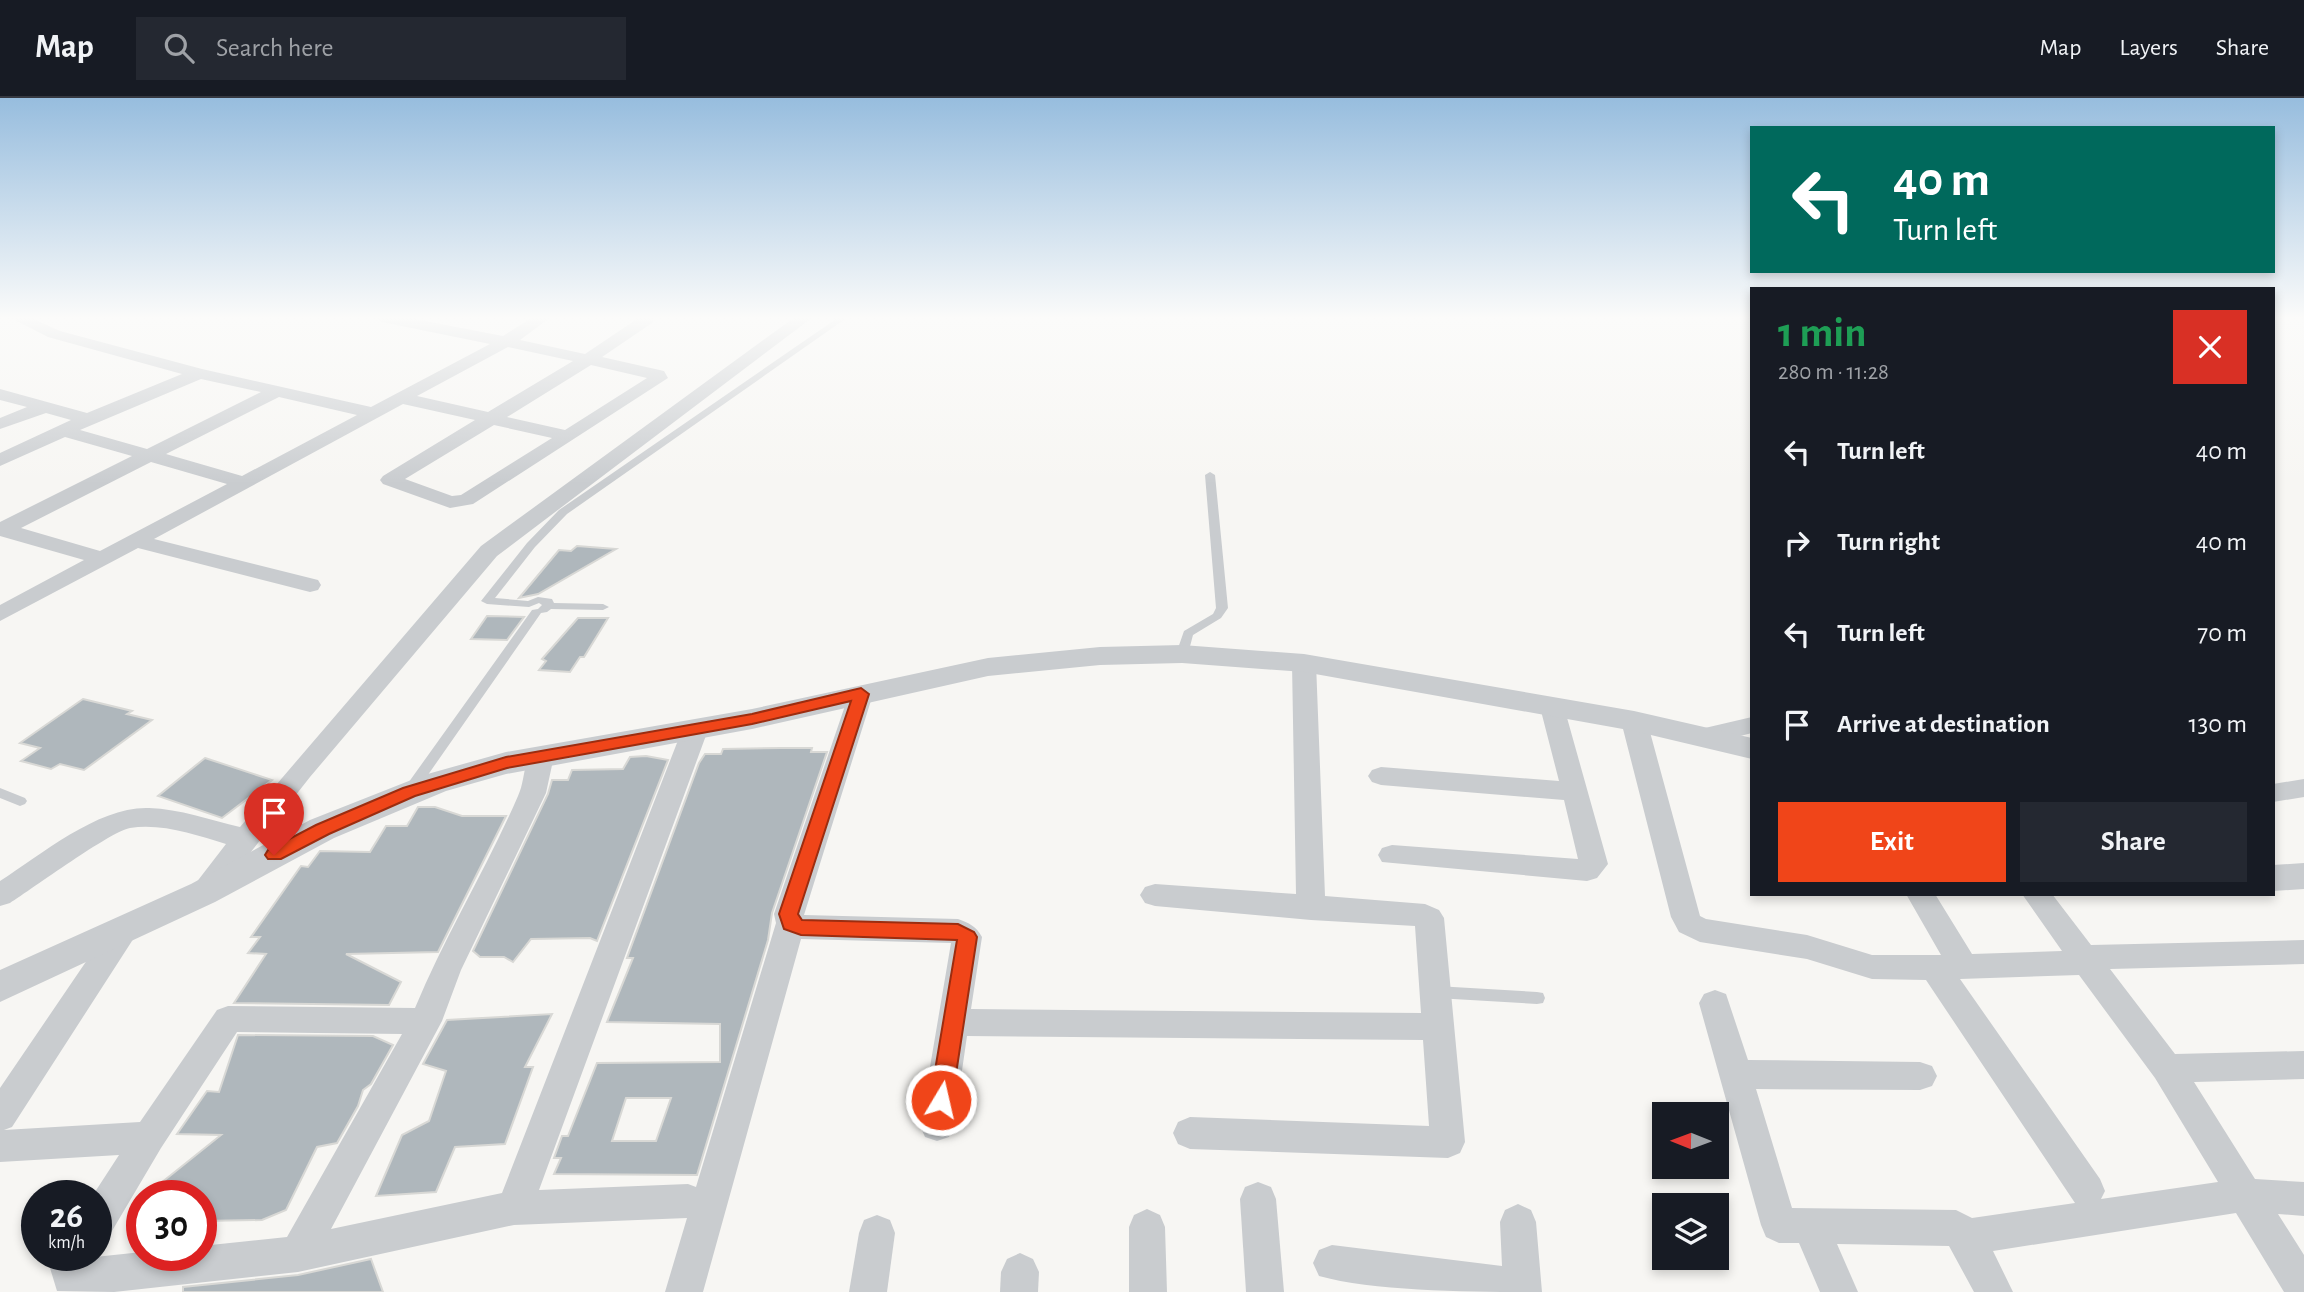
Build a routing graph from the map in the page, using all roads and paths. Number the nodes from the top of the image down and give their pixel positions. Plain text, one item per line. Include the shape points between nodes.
1 (199, 373) joint
2 (448, 373) edge
3 (566, 373) edge
4 (648, 373) edge
5 (730, 373) edge
6 (764, 373) edge
7 (277, 391) junction
8 (0, 394) edge
9 (401, 398) junction
10 (45, 407) junction
11 (373, 413) junction
12 (488, 418) junction
13 (88, 419) junction
14 (0, 424) edge
15 (65, 431) junction
16 (568, 436) junction
17 (147, 456) junction
18 (0, 460) edge
19 (1210, 475) dead end
20 (245, 483) junction
21 (1, 529) edge
22 (136, 541) junction
23 (103, 559) junction
24 (310, 584) dead end
25 (603, 607) dead end
26 (537, 608) junction
27 (0, 614) edge
28 (1182, 654) junction
29 (1304, 663) junction
30 (861, 694) junction
31 (1552, 707) junction
32 (1634, 722) junction
33 (1750, 725) edge
34 (695, 730) junction
35 (1701, 737) junction
36 (1750, 749) edge
37 (541, 756) junction
38 (1381, 776) dead end
39 (2304, 788) edge
40 (409, 792) junction
41 (1574, 792) junction
42 (0, 793) edge
43 (2275, 793) edge
44 (20, 801) dead end
45 (246, 839) junction
46 (1392, 855) dead end
47 (2304, 876) edge
48 (2275, 878) edge
49 (203, 893) junction
50 (0, 895) edge
51 (1155, 895) dead end
52 (1921, 896) edge
53 (2038, 896) edge
54 (1311, 909) junction
55 (791, 923) junction
56 (126, 927) junction
57 (2304, 952) edge
58 (2086, 960) junction
59 (1950, 968) junction
60 (0, 988) edge
61 (1436, 992) junction
62 (1537, 998) dead end
63 (1715, 1003) dead end
64 (426, 1021) junction
65 (954, 1022) junction
66 (1439, 1027) junction
67 (2304, 1065) edge
68 (2167, 1068) junction
69 (1735, 1074) junction
70 (1920, 1076) dead end
71 (0, 1116) edge
72 (937, 1126) dead end
73 (1190, 1133) dead end
74 (149, 1137) junction
75 (0, 1146) edge
76 (2087, 1191) dead end
77 (2245, 1195) junction
78 (112, 1198) edge
79 (1258, 1199) dead end
80 (2304, 1199) edge
81 (688, 1201) dead end
82 (514, 1208) junction
83 (1518, 1222) dead end
84 (1147, 1227) dead end
85 (1811, 1227) junction
86 (877, 1233) dead end
87 (1966, 1237) junction
88 (298, 1254) junction
89 (1332, 1262) dead end
90 (69, 1271) edge
91 (1523, 1290) edge
92 (2304, 1290) edge
93 (684, 1292) edge
94 (868, 1292) edge
95 (1148, 1292) edge
96 (1265, 1292) edge
97 (1839, 1292) edge
98 (1994, 1292) edge

1 - 7 street
1 - 13 street
2 - 9 street
3 - 12 street
4 - 16 street via 659,378
5 - 45 street via 489,551
6 - 26 lane via 563,512 487,601
7 - 11 street
7 - 17 street
8 - 10 street
9 - 11 street
9 - 12 street
10 - 13 street
10 - 14 street
11 - 20 street
12 - 16 street
12 - 16 street via 390,480 450,502 466,500
13 - 15 street
15 - 17 street
15 - 18 street
17 - 20 street
17 - 21 street
19 - 28 lane via 1222,608 1188,633
20 - 22 street
21 - 23 street
22 - 23 street
22 - 24 street
23 - 27 street
25 - 26 lane
26 - 40 lane
28 - 29 street
28 - 30 street via 988,667
29 - 31 street
29 - 54 street
30 - 34 street
30 - 55 street via 789,914
31 - 32 street
31 - 41 street
32 - 35 street
32 - 59 street via 1690,924 1700,930 1807,947 1872,967
33 - 35 street
34 - 37 street
34 - 82 street
35 - 36 street
37 - 40 street
37 - 64 street via 533,793 446,970
38 - 41 street
39 - 43 street
40 - 49 street via 322,829
41 - 46 street via 1594,864 1587,870
42 - 44 lane
45 - 49 street
45 - 50 street via 146,815 129,818 115,822
47 - 48 street
49 - 56 street
51 - 54 street
52 - 59 street
53 - 58 street
54 - 61 street via 1427,916
55 - 65 street via 963,933 967,937
55 - 93 street
56 - 60 street
56 - 71 street
57 - 58 street
58 - 59 street
58 - 68 street
59 - 76 street
61 - 62 lane
61 - 66 street
63 - 69 street
64 - 74 street via 228,1019
64 - 88 street
65 - 66 street
65 - 72 street
66 - 73 street via 1448,1142
67 - 68 street
68 - 77 street
69 - 70 street
69 - 85 street via 1779,1225
74 - 75 street
74 - 78 street
77 - 80 street
77 - 87 street
77 - 92 street
79 - 96 street
81 - 82 street
82 - 88 street
83 - 91 street
84 - 95 street
85 - 87 street via 1956,1228
85 - 97 street
86 - 94 street
87 - 98 street
88 - 90 street via 69,1278
89 - 91 street

